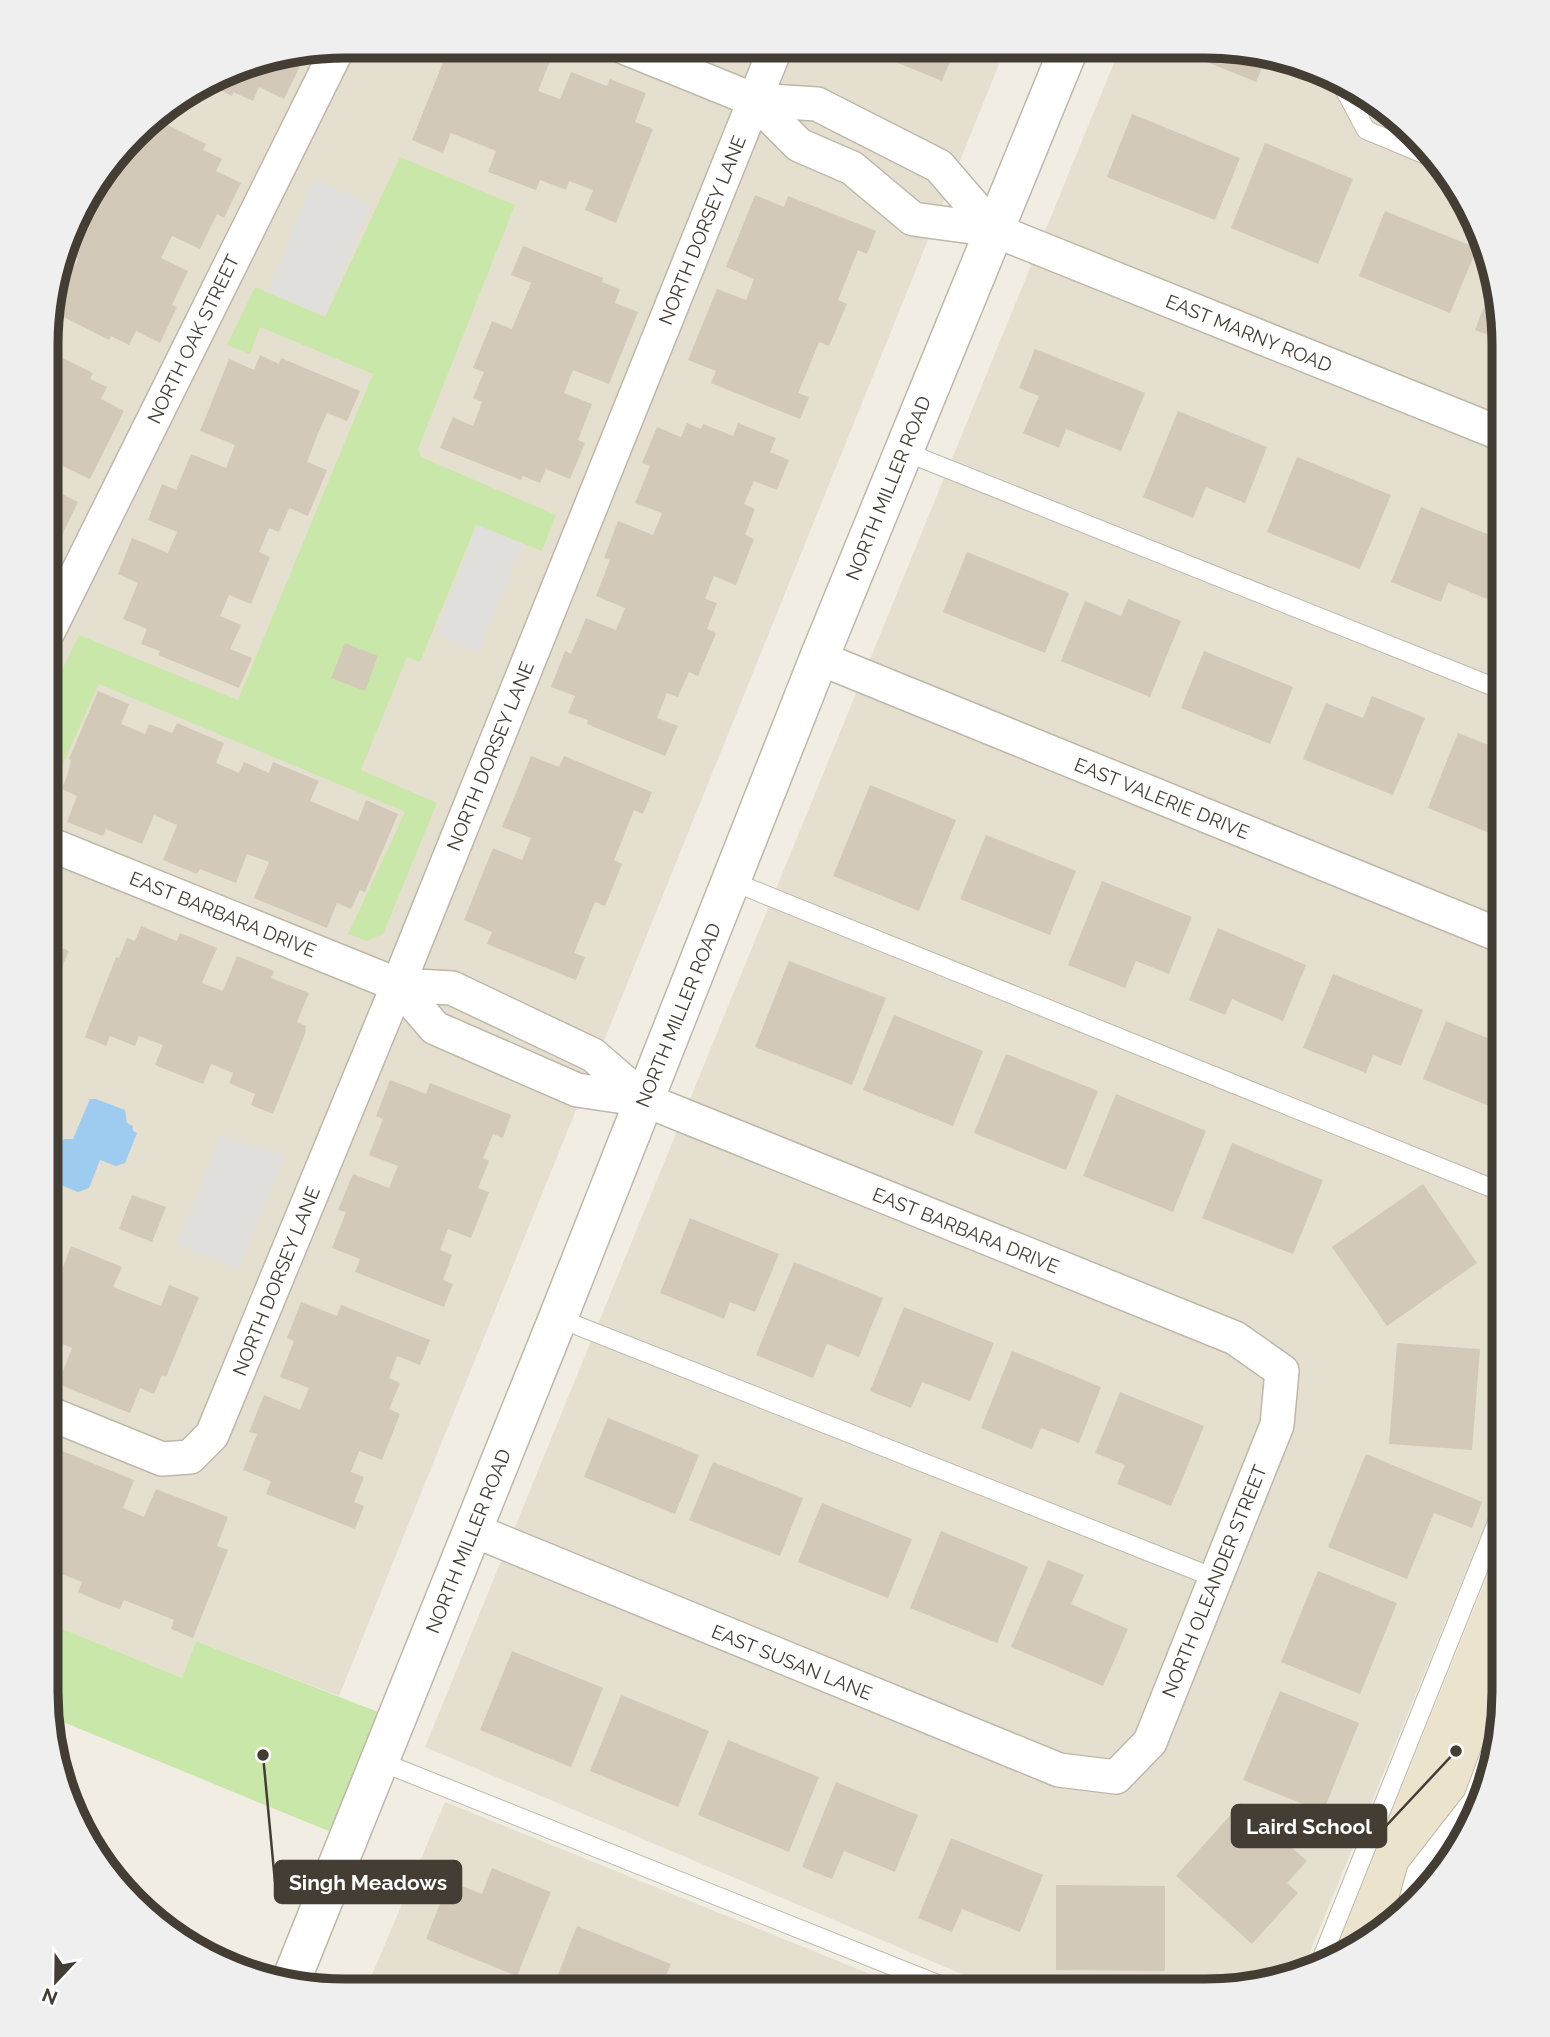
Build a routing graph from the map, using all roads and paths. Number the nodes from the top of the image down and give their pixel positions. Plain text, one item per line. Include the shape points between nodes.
1 (334, 58) edge
2 (651, 58) edge
3 (771, 58) edge
4 (1065, 58) edge
5 (1347, 95) edge
6 (754, 100) junction
7 (870, 131) junction
8 (1417, 151) edge
9 (852, 168) junction
10 (994, 230) junction
11 (1492, 430) edge
12 (903, 451) junction
13 (58, 610) edge
14 (819, 658) junction
15 (1492, 686) edge
16 (58, 847) edge
17 (731, 881) junction
18 (1492, 932) edge
19 (398, 985) junction
20 (474, 998) junction
21 (457, 1037) junction
22 (645, 1100) junction
23 (1492, 1188) edge
24 (558, 1318) junction
25 (1282, 1371) joint
26 (58, 1417) edge
27 (473, 1530) junction
28 (1492, 1535) edge
29 (1215, 1578) junction
30 (379, 1761) junction
31 (1116, 1777) joint
32 (1469, 1804) edge
33 (1410, 1893) edge
34 (1325, 1953) edge
35 (293, 1975) edge
36 (925, 1979) edge

1 - 13 street, NORTH OAK STREET
2 - 6 street, EAST MARNY ROAD
3 - 6 street, NORTH DORSEY LANE
4 - 10 street, NORTH MILLER ROAD
5 - 8 lane via 1366,130
6 - 7 street, EAST MARNY ROAD via 817,104
6 - 9 street, EAST MARNY ROAD via 799,145
6 - 19 street, NORTH DORSEY LANE
7 - 9 street
7 - 10 street, EAST MARNY ROAD via 939,166
9 - 10 street, EAST MARNY ROAD via 913,219
10 - 11 street, EAST MARNY ROAD
10 - 12 street, NORTH MILLER ROAD
12 - 14 street, NORTH MILLER ROAD
12 - 15 lane
14 - 17 street, NORTH MILLER ROAD
14 - 18 street, EAST VALERIE DRIVE
16 - 19 street, EAST BARBARA DRIVE
17 - 22 street, NORTH MILLER ROAD
17 - 23 lane
19 - 20 street, EAST BARBARA DRIVE via 452,988
19 - 21 street, EAST BARBARA DRIVE via 435,1028
19 - 26 street, NORTH DORSEY LANE via 212,1435 190,1457 162,1460
20 - 21 street
20 - 22 street, EAST BARBARA DRIVE via 593,1055
21 - 22 street, EAST BARBARA DRIVE via 577,1090
22 - 24 street, NORTH MILLER ROAD
22 - 25 street, EAST BARBARA DRIVE via 1235,1338
24 - 27 street, NORTH MILLER ROAD
24 - 29 lane
25 - 29 street, NORTH OLEANDER STREET via 1277,1425
27 - 30 street, NORTH MILLER ROAD
27 - 31 street, EAST SUSAN LANE via 1059,1770
28 - 34 lane
29 - 31 street, NORTH OLEANDER STREET via 1150,1742
30 - 35 street, NORTH MILLER ROAD
30 - 36 lane
32 - 33 lane via 1416,1872

